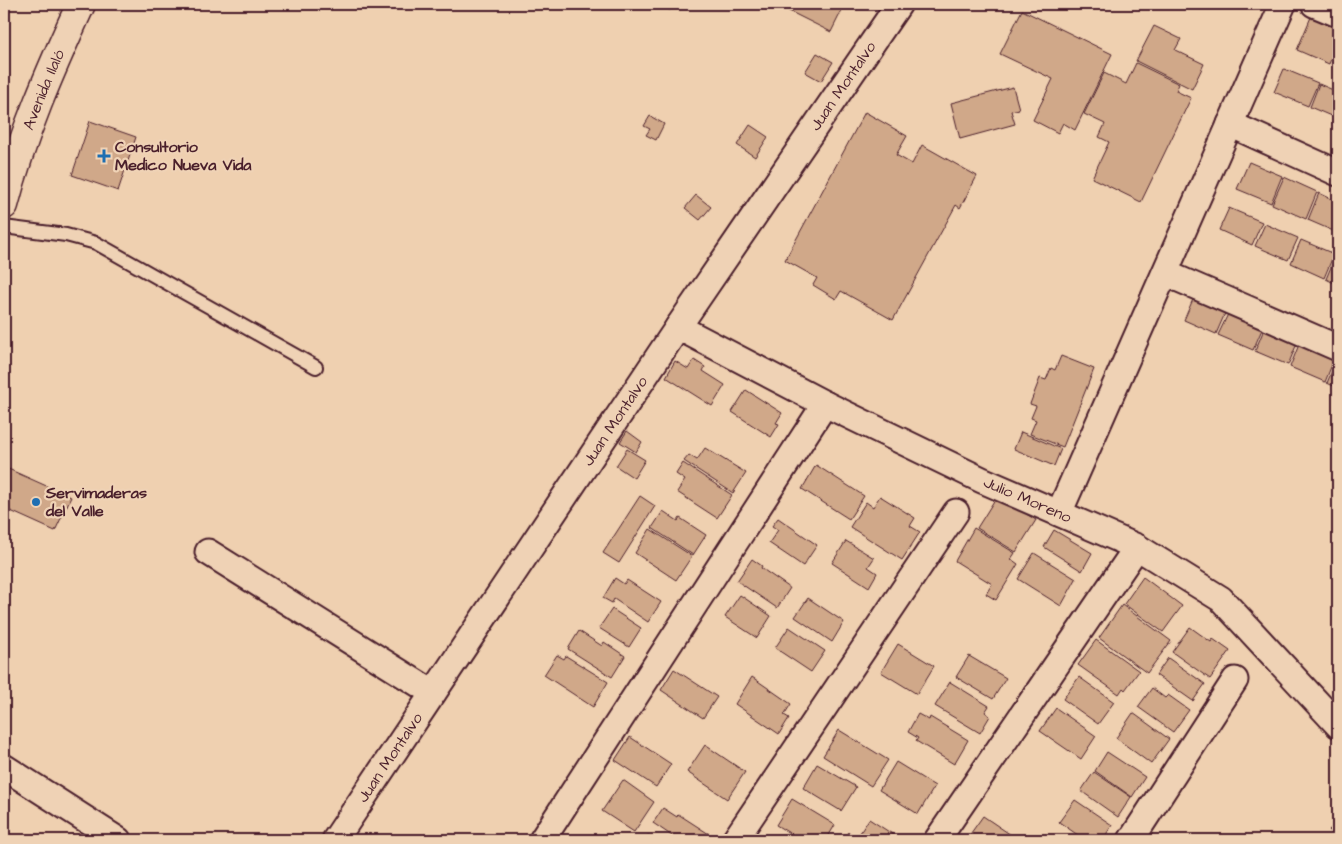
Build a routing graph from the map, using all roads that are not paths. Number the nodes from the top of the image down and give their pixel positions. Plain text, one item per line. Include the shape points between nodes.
1 (81, 4) edge
2 (899, 4) edge
3 (1283, 4) edge
4 (1314, 4) edge
5 (1338, 14) edge
6 (1230, 124) junction
7 (1338, 172) edge
8 (4, 205) edge
9 (4, 227) edge
10 (1165, 273) junction
11 (678, 327) junction
12 (1338, 348) edge
13 (316, 367) dead end
14 (825, 404) junction
15 (956, 512) dead end
16 (1059, 513) junction
17 (1137, 547) junction
18 (208, 552) dead end
19 (1235, 680) dead end
20 (433, 693) junction
21 (1338, 725) edge
22 (4, 767) edge
23 (118, 840) edge
24 (335, 840) edge
25 (542, 840) edge
26 (735, 840) edge
27 (937, 840) edge
28 (1131, 840) edge

1 - 8 main road, Avenida Ilaló via 46,80 12,172
2 - 11 street, Juan Montalvo
3 - 6 street
4 - 5 street
6 - 7 street
6 - 10 street
9 - 13 lane via 66,234 96,243
10 - 12 street
10 - 16 street
11 - 14 street, Julio Moreno
11 - 20 street, Juan Montalvo
14 - 16 street, Julio Moreno via 982,480
14 - 25 street
15 - 26 street
16 - 17 street, Julio Moreno
17 - 21 street, Julio Moreno via 1222,599
17 - 27 street
18 - 20 street
19 - 28 street
20 - 24 street, Juan Montalvo
22 - 23 street

